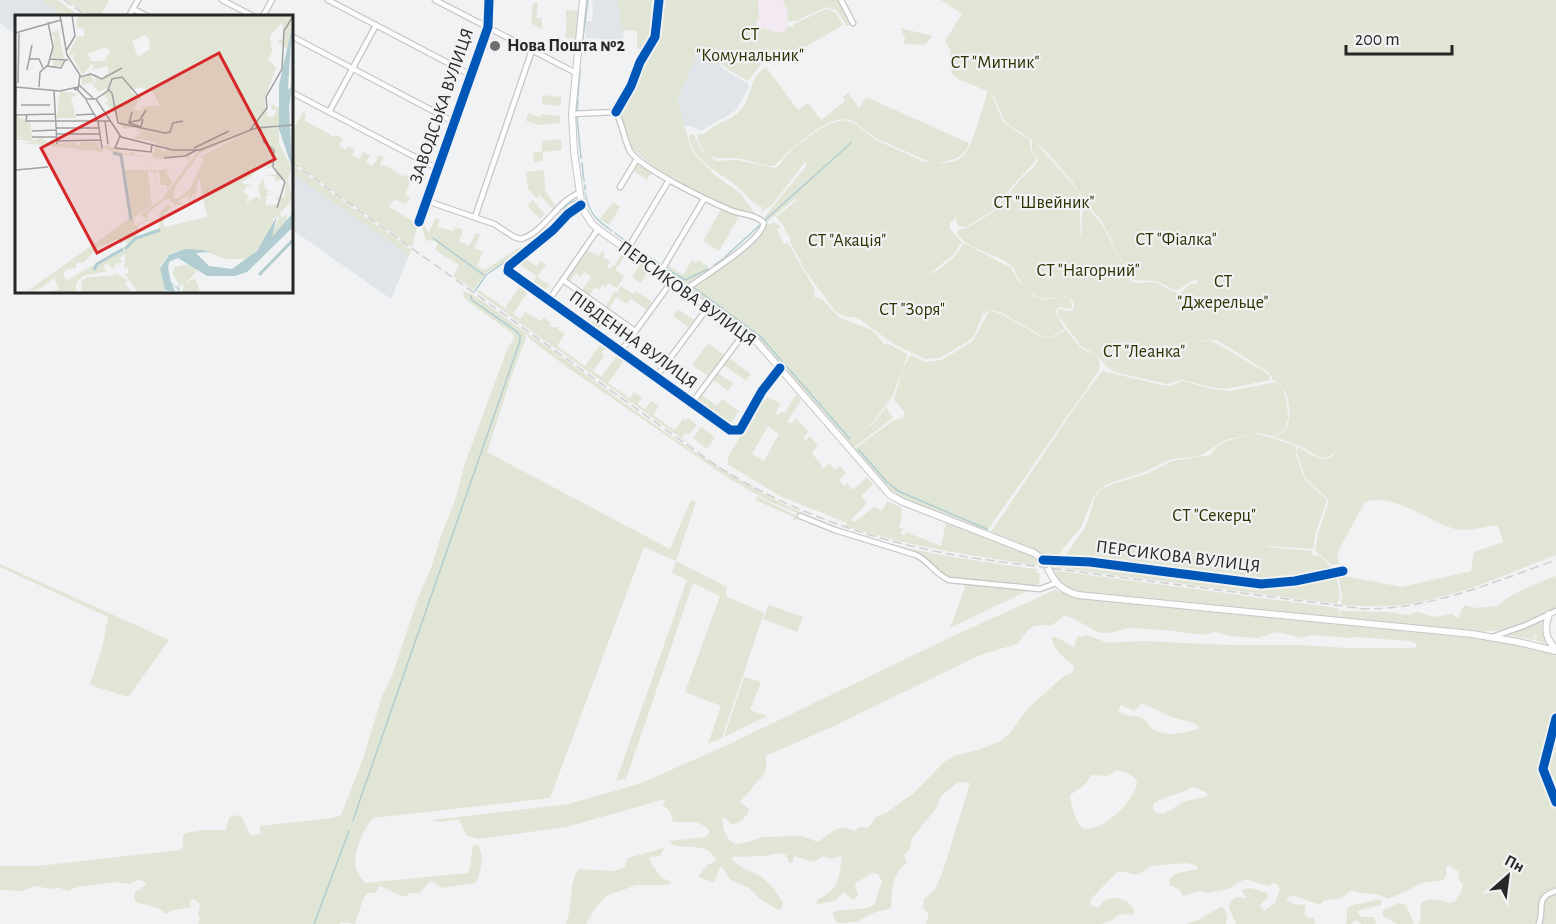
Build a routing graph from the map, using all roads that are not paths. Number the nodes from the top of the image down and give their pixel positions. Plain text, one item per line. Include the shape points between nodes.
1 (138, 0) edge
2 (222, 0) edge
3 (272, 0) edge
4 (328, 0) edge
5 (435, 0) edge
6 (489, 0) edge
7 (583, 0) edge
8 (659, 0) edge
9 (841, 0) edge
10 (133, 9) junction
11 (130, 15) edge
12 (145, 15) edge
13 (251, 15) edge
14 (264, 15) edge
15 (853, 23) dead end
16 (376, 25) junction
17 (488, 27) junction
18 (292, 37) edge
19 (532, 50) junction
20 (352, 69) junction
21 (576, 73) junction
22 (471, 75) junction
23 (292, 93) edge
24 (329, 112) junction
25 (616, 112) junction
26 (572, 114) junction
27 (454, 122) junction
28 (637, 159) junction
29 (438, 170) junction
30 (669, 180) junction
31 (620, 187) dead end
32 (579, 193) junction
33 (704, 199) junction
34 (427, 201) junction
35 (581, 205) junction
36 (475, 217) junction
37 (419, 222) dead end
38 (595, 230) junction
39 (627, 250) junction
40 (660, 273) junction
41 (563, 280) junction
42 (672, 281) junction
43 (685, 290) junction
44 (549, 300) junction
45 (709, 306) junction
46 (635, 331) junction
47 (745, 332) junction
48 (621, 351) junction
49 (780, 368) junction
50 (656, 377) junction
51 (692, 403) junction
52 (800, 516) dead end
53 (1043, 560) junction
54 (1343, 571) dead end
55 (1056, 584) junction
56 (1553, 613) edge
57 (1491, 637) junction
58 (1556, 650) edge
59 (1556, 718) edge
60 (1556, 802) edge
61 (1556, 891) edge
62 (1539, 924) edge

1 - 10 street
2 - 13 street
3 - 14 street
4 - 16 street
5 - 17 street
6 - 17 street, ЗАВОДСЬКА ВУЛИЦЯ
7 - 21 main road, ПЕРСИКОВА ВУЛИЦЯ
8 - 25 street via 655,36
9 - 15 street
10 - 11 street
10 - 12 street
16 - 20 street
16 - 22 street
17 - 19 street
17 - 22 street, ЗАВОДСЬКА ВУЛИЦЯ
18 - 20 street
19 - 21 street
19 - 36 street
20 - 24 street
20 - 27 street
21 - 26 main road, ПЕРСИКОВА ВУЛИЦЯ
22 - 27 street, ЗАВОДСЬКА ВУЛИЦЯ
23 - 24 street
24 - 29 street
25 - 26 street
25 - 28 street
26 - 32 main road, ПЕРСИКОВА ВУЛИЦЯ
27 - 29 street, ЗАВОДСЬКА ВУЛИЦЯ
28 - 30 street
28 - 31 street
29 - 34 street, ЗАВОДСЬКА ВУЛИЦЯ
30 - 33 street
30 - 39 street
32 - 35 main road, ПЕРСИКОВА ВУЛИЦЯ
32 - 36 street via 534,233 521,239
33 - 40 street
33 - 43 street via 735,213 759,218 765,225 729,261
34 - 36 street
34 - 37 street, ЗАВОДСЬКА ВУЛИЦЯ
35 - 38 main road, ПЕРСИКОВА ВУЛИЦЯ
35 - 44 street, ПІВДЕННА ВУЛИЦЯ via 509,266 508,271
38 - 39 main road, ПЕРСИКОВА ВУЛИЦЯ
38 - 41 street
39 - 40 main road, ПЕРСИКОВА ВУЛИЦЯ
40 - 42 main road, ПЕРСИКОВА ВУЛИЦЯ
41 - 44 street
41 - 46 street
42 - 43 main road, ПЕРСИКОВА ВУЛИЦЯ
42 - 46 street
43 - 45 main road, ПЕРСИКОВА ВУЛИЦЯ
44 - 48 street, ПІВДЕННА ВУЛИЦЯ
45 - 47 main road, ПЕРСИКОВА ВУЛИЦЯ
45 - 50 street
46 - 48 street
47 - 49 main road, ПЕРСИКОВА ВУЛИЦЯ
47 - 51 street
48 - 50 street, ПІВДЕННА ВУЛИЦЯ
49 - 51 street, ПІВДЕННА ВУЛИЦЯ via 740,430 727,428
49 - 53 main road, ПЕРСИКОВА ВУЛИЦЯ via 890,495
50 - 51 street, ПІВДЕННА ВУЛИЦЯ
52 - 55 street via 920,557 949,580 1040,589
53 - 54 street, ПЕРСИКОВА ВУЛИЦЯ via 1090,562 1261,584 1295,582
53 - 55 main road
55 - 57 main road via 1082,596
56 - 57 street
56 - 58 main road via 1546,626
57 - 58 main road
59 - 60 street via 1543,769
61 - 62 street via 1543,898

